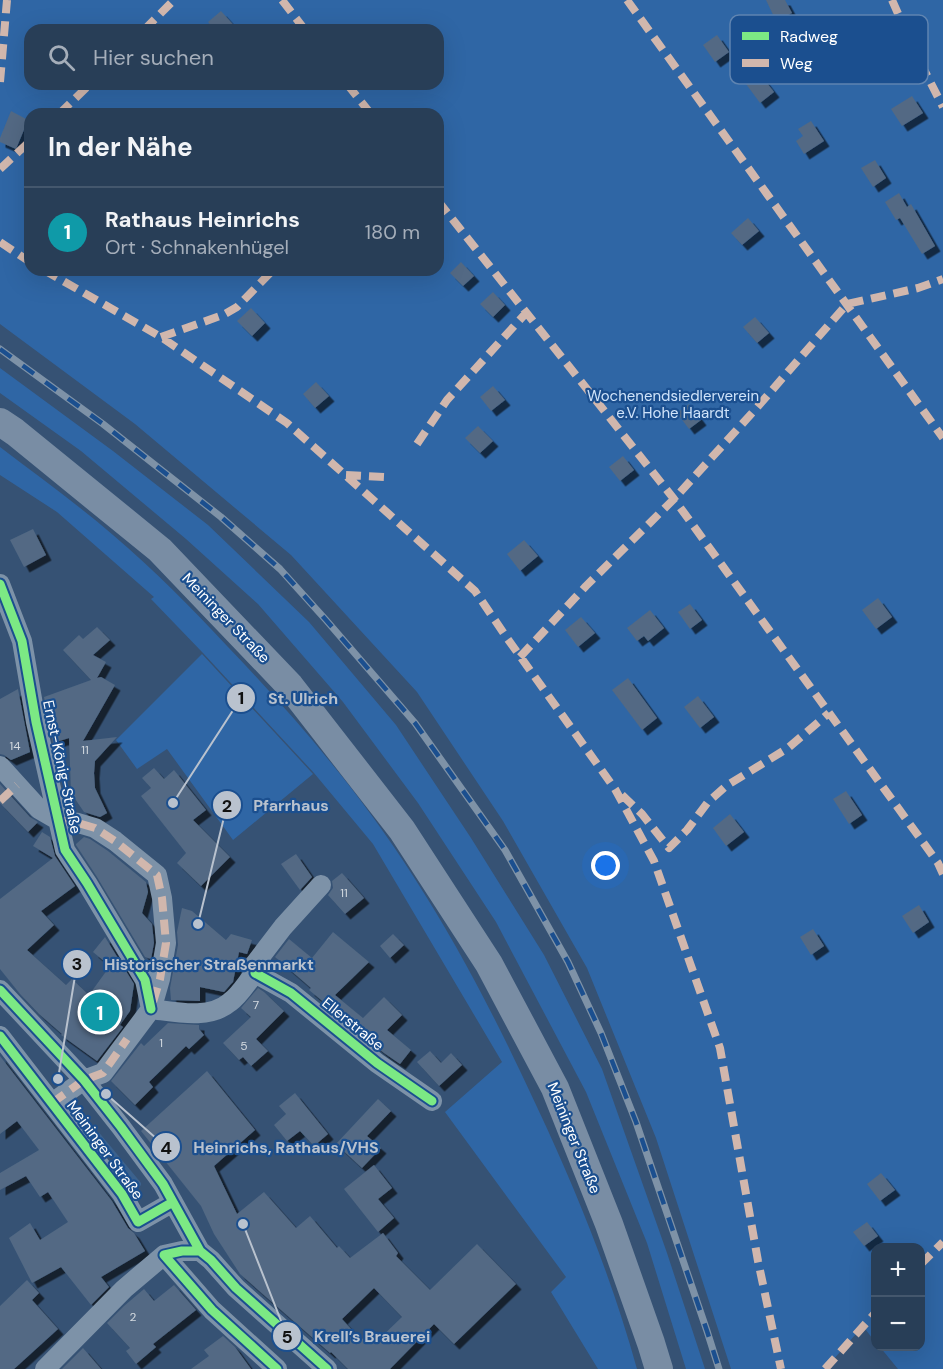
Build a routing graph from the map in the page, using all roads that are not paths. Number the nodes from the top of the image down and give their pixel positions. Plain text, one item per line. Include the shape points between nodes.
1 (0, 422) edge
2 (0, 584) edge
3 (0, 766) edge
4 (58, 820) junction
5 (321, 885) dead end
6 (255, 973) junction
7 (0, 992) edge
8 (151, 1010) junction
9 (0, 1036) edge
10 (84, 1080) junction
11 (432, 1101) dead end
12 (52, 1103) junction
13 (173, 1202) junction
14 (200, 1251) junction
15 (164, 1255) junction
16 (45, 1369) edge
17 (277, 1369) edge
18 (327, 1369) edge
19 (659, 1369) edge

1 - 19 main road, Meininger Straße via 160,550 290,686 402,830 489,964 555,1088 609,1224
2 - 4 street, Ernst-König-Straße via 22,641
3 - 4 street, Ernst-König-Straße via 39,809
4 - 8 street, Ernst-König-Straße via 65,850 145,980
4 - 8 street via 96,828 158,874 166,943
5 - 6 street via 264,951 254,965
6 - 8 street via 232,1002 219,1010 193,1014
6 - 11 street, Ellerstraße via 291,993 377,1063
7 - 10 street, Meininger Straße
8 - 10 street via 103,1073
9 - 12 street, Meininger Straße
10 - 12 street, Meininger Straße
10 - 13 street, Meininger Straße
12 - 13 street, Meininger Straße via 122,1194 138,1222
13 - 14 street, Meininger Straße
14 - 15 street
14 - 18 street, Meininger Straße
15 - 16 street via 124,1289
15 - 17 street via 212,1310

